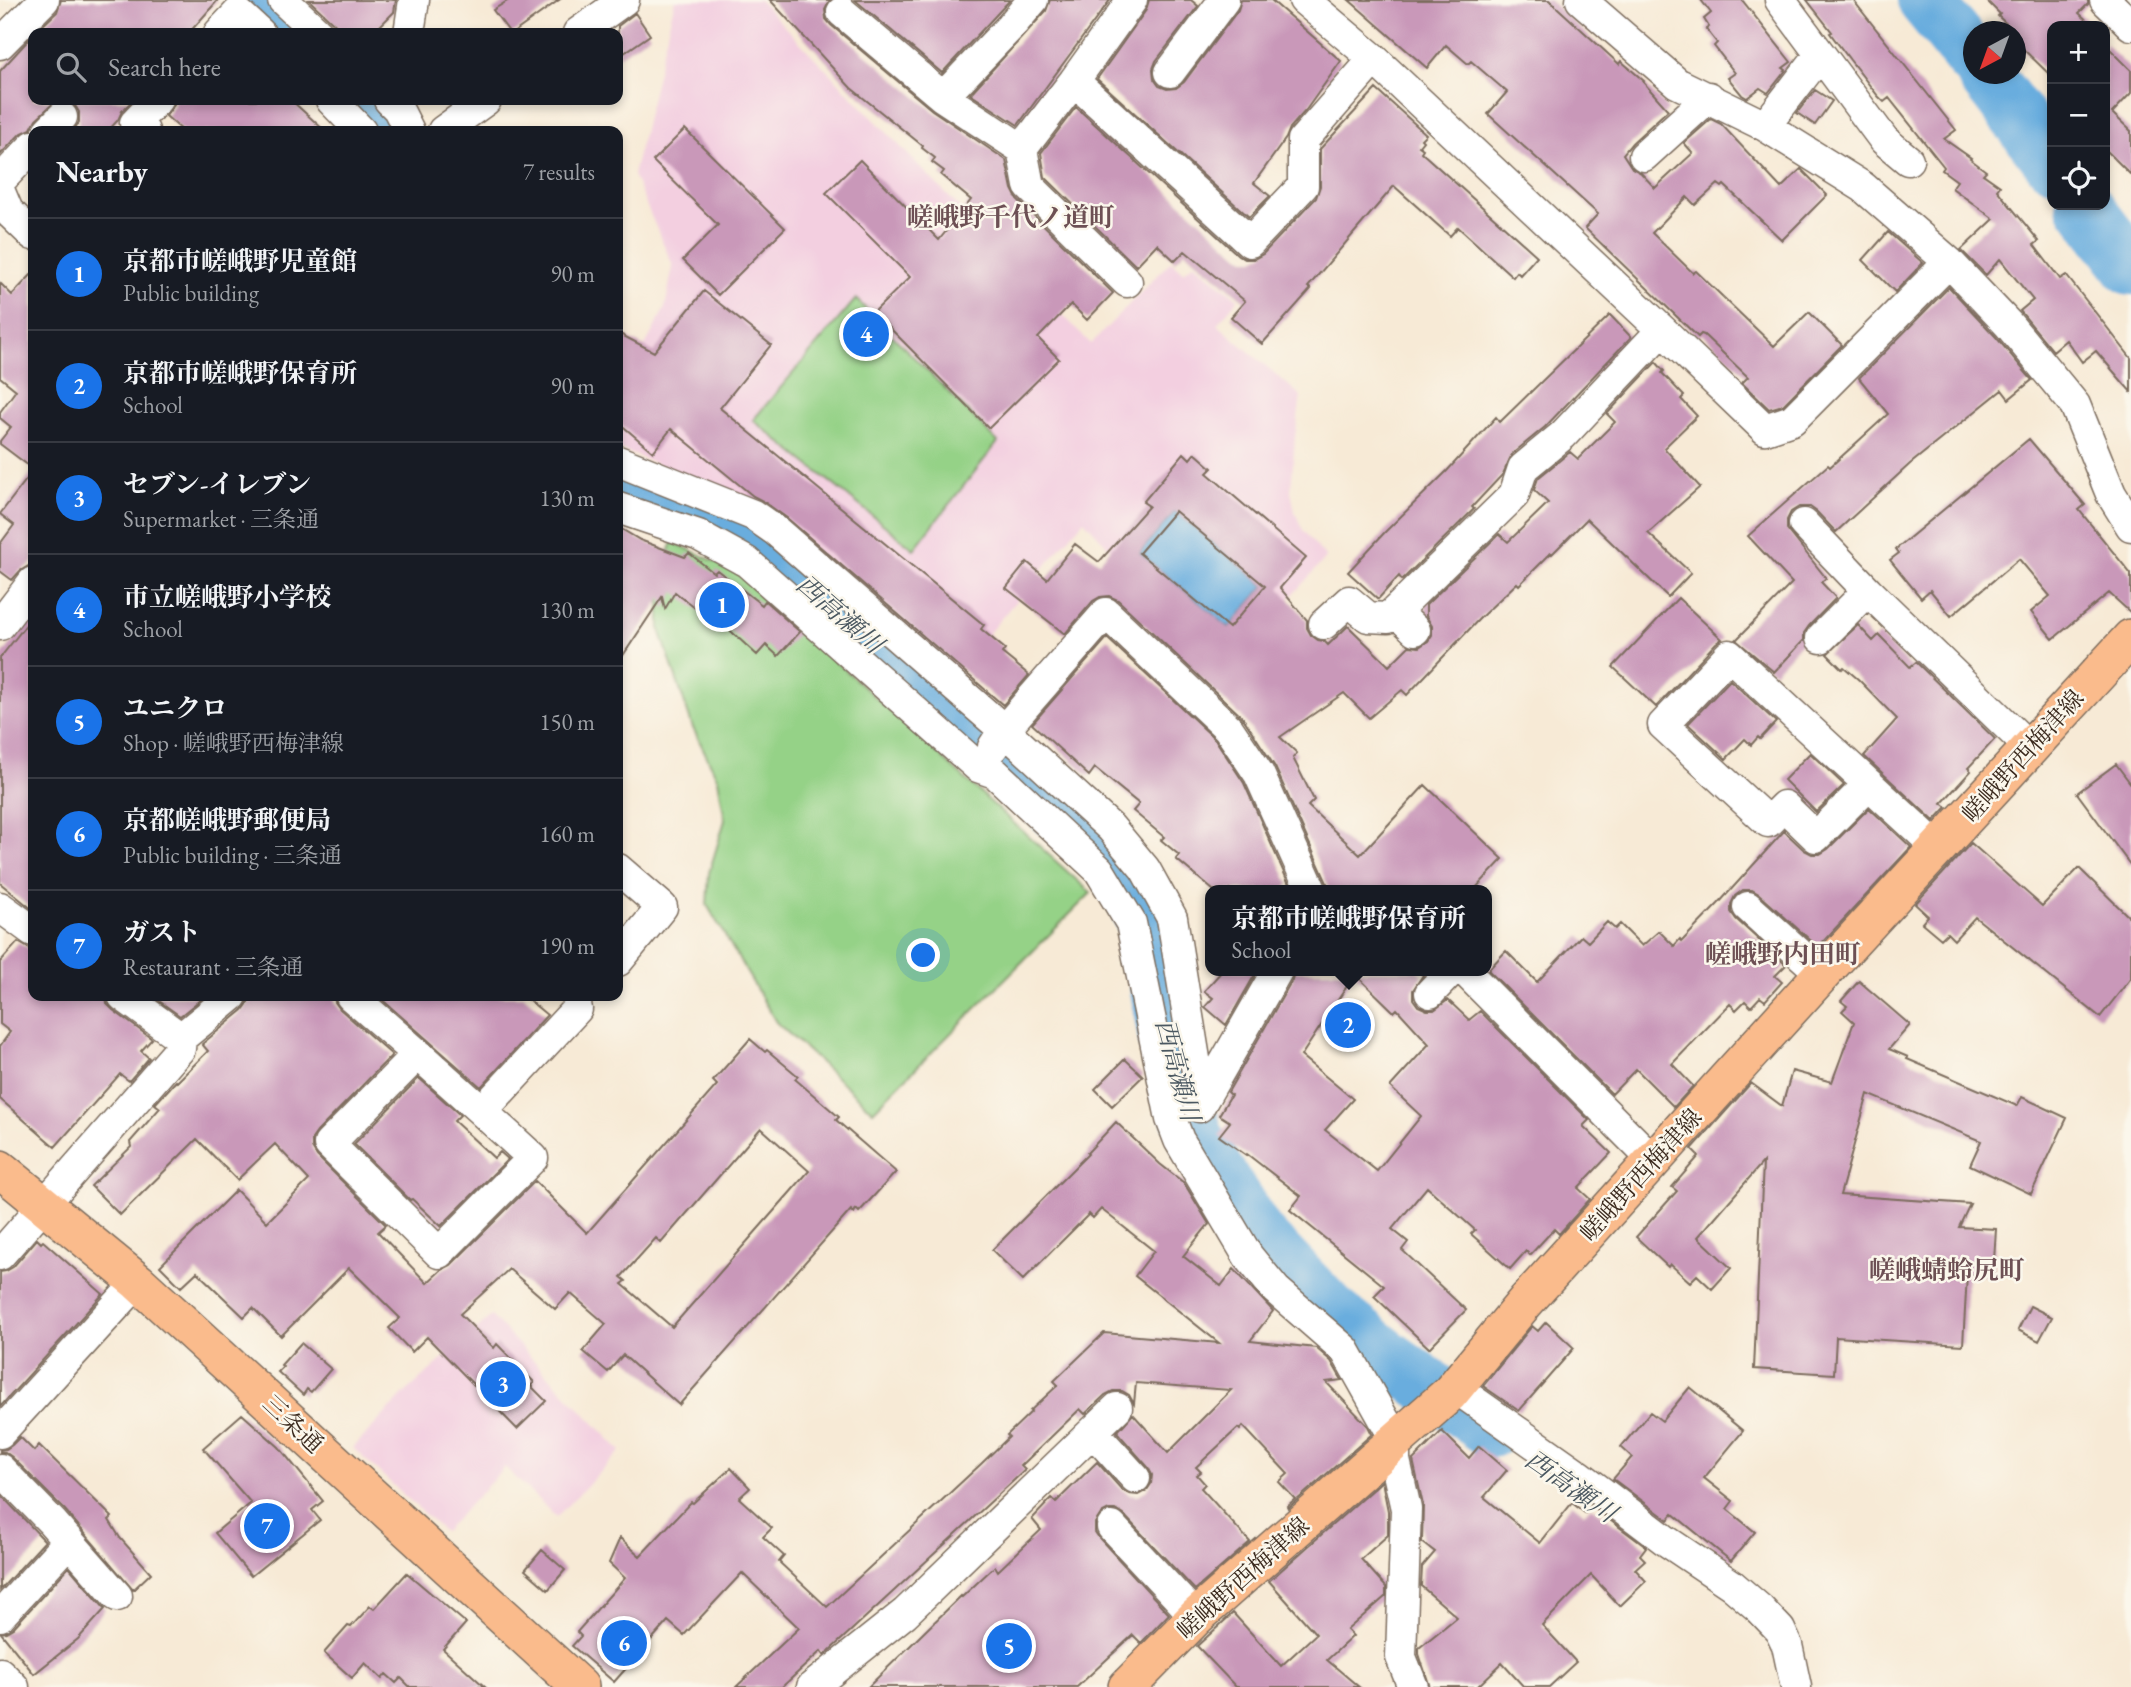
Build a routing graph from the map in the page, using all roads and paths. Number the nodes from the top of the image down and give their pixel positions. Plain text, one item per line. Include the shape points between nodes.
1 (44, 0) edge
2 (283, 0) edge
3 (414, 0) edge
4 (624, 0) edge
5 (1033, 0) edge
6 (1132, 0) edge
7 (1224, 0) edge
8 (1304, 0) edge
9 (1580, 0) edge
10 (1780, 0) edge
11 (2105, 0) edge
12 (842, 12) dead end
13 (2131, 26) edge
14 (224, 28) edge
15 (254, 28) edge
16 (313, 28) edge
17 (410, 28) edge
18 (585, 28) edge
19 (0, 44) edge
20 (1819, 56) junction
21 (1374, 59) junction
22 (1170, 72) dead end
23 (1074, 81) junction
24 (943, 97) junction
25 (1709, 97) junction
26 (153, 105) edge
27 (336, 105) edge
28 (479, 105) edge
29 (138, 126) edge
30 (356, 126) edge
31 (450, 126) edge
32 (1765, 126) junction
33 (1022, 149) junction
34 (28, 151) edge
35 (1644, 156) dead end
36 (1908, 160) dead end
37 (0, 181) edge
38 (0, 192) edge
39 (28, 230) edge
40 (1949, 262) junction
41 (1127, 282) dead end
42 (1662, 330) junction
43 (623, 463) edge
44 (718, 501) junction
45 (623, 510) edge
46 (1804, 524) dead end
47 (2131, 527) edge
48 (698, 535) junction
49 (28, 587) edge
50 (1868, 591) junction
51 (2, 615) edge
52 (1324, 624) dead end
53 (1821, 638) dead end
54 (2131, 638) edge
55 (1004, 730) junction
56 (2030, 748) junction
57 (978, 767) junction
58 (1869, 784) junction
59 (1939, 849) junction
60 (623, 873) edge
61 (1309, 885) edge
62 (0, 907) edge
63 (1748, 907) dead end
64 (28, 927) edge
65 (623, 955) edge
66 (1822, 974) junction
67 (1274, 976) edge
68 (1446, 976) edge
69 (1470, 976) edge
70 (1430, 993) dead end
71 (130, 1001) edge
72 (226, 1001) edge
73 (357, 1001) edge
74 (575, 1001) edge
75 (181, 1038) junction
76 (418, 1054) junction
77 (1202, 1102) junction
78 (482, 1111) junction
79 (1179, 1140) junction
80 (1654, 1161) junction
81 (0, 1169) edge
82 (44, 1204) junction
83 (0, 1255) edge
84 (138, 1282) junction
85 (1448, 1394) junction
86 (1117, 1408) dead end
87 (1093, 1432) junction
88 (0, 1433) edge
89 (1395, 1442) junction
90 (0, 1469) edge
91 (1135, 1478) dead end
92 (1112, 1527) dead end
93 (69, 1541) junction
94 (117, 1596) dead end
95 (0, 1616) edge
96 (1196, 1617) junction
97 (0, 1673) edge
98 (14, 1687) edge
99 (580, 1687) edge
100 (813, 1687) edge
101 (1127, 1687) edge
102 (1413, 1687) edge
103 (1796, 1687) edge

1 - 19 street
2 - 16 street
3 - 17 street
4 - 18 street
5 - 24 street
6 - 23 street
7 - 22 street
8 - 21 street
9 - 25 street via 1677,83
10 - 20 street
11 - 13 street
12 - 24 street
14 - 15 street via 238,13
20 - 32 street
20 - 36 street via 1884,140
21 - 23 street via 1303,140 1303,186 1250,242
21 - 42 street
23 - 33 street
24 - 33 street
25 - 32 street
25 - 35 street
26 - 29 street via 135,123
27 - 30 street
28 - 31 street
32 - 40 street via 1863,187
33 - 41 street via 1029,186
34 - 37 street
38 - 39 street via 8,211
40 - 42 street via 1792,420 1765,429
40 - 47 street via 2075,405 2111,494
42 - 52 street via 1563,435 1523,468 1514,495 1405,621 1368,617 1349,601
43 - 44 street
44 - 48 street
44 - 55 street via 753,515 776,531
45 - 48 street
46 - 50 street
48 - 57 street via 747,562
49 - 51 street
50 - 53 street
50 - 56 street
54 - 56 main road, 嵯峨野西梅津線
55 - 57 street
55 - 61 street via 1106,613 1228,728 1259,774
55 - 77 street via 1111,828 1145,869 1172,918
56 - 59 main road, 嵯峨野西梅津線
57 - 79 street via 995,773 1099,870 1131,923
58 - 58 street via 1816,837 1784,806 1768,822 1663,725 1729,655
58 - 59 street
59 - 66 main road, 嵯峨野西梅津線
60 - 65 street via 662,907
62 - 64 street
63 - 66 street
66 - 80 main road, 嵯峨野西梅津線
67 - 77 street
68 - 70 street
69 - 80 street
71 - 75 street
72 - 75 street
73 - 76 street
74 - 78 street
75 - 82 street via 180,1049
76 - 78 street
76 - 78 street via 330,1143 439,1253 533,1158
77 - 79 street
79 - 89 street via 1248,1256 1276,1290 1345,1350
80 - 85 main road, 嵯峨野西梅津線
81 - 82 main road, 三条通
82 - 83 street
82 - 84 main road, 三条通
84 - 88 street
84 - 99 main road, 三条通
85 - 89 main road, 嵯峨野西梅津線
85 - 103 street via 1579,1475 1732,1585 1780,1630
86 - 87 street
87 - 91 street
87 - 100 street via 905,1613
89 - 96 main road, 嵯峨野西梅津線
89 - 102 street via 1406,1509 1401,1657
90 - 93 street
92 - 96 street
93 - 94 street
93 - 95 street
96 - 101 main road, 嵯峨野西梅津線
97 - 98 street

